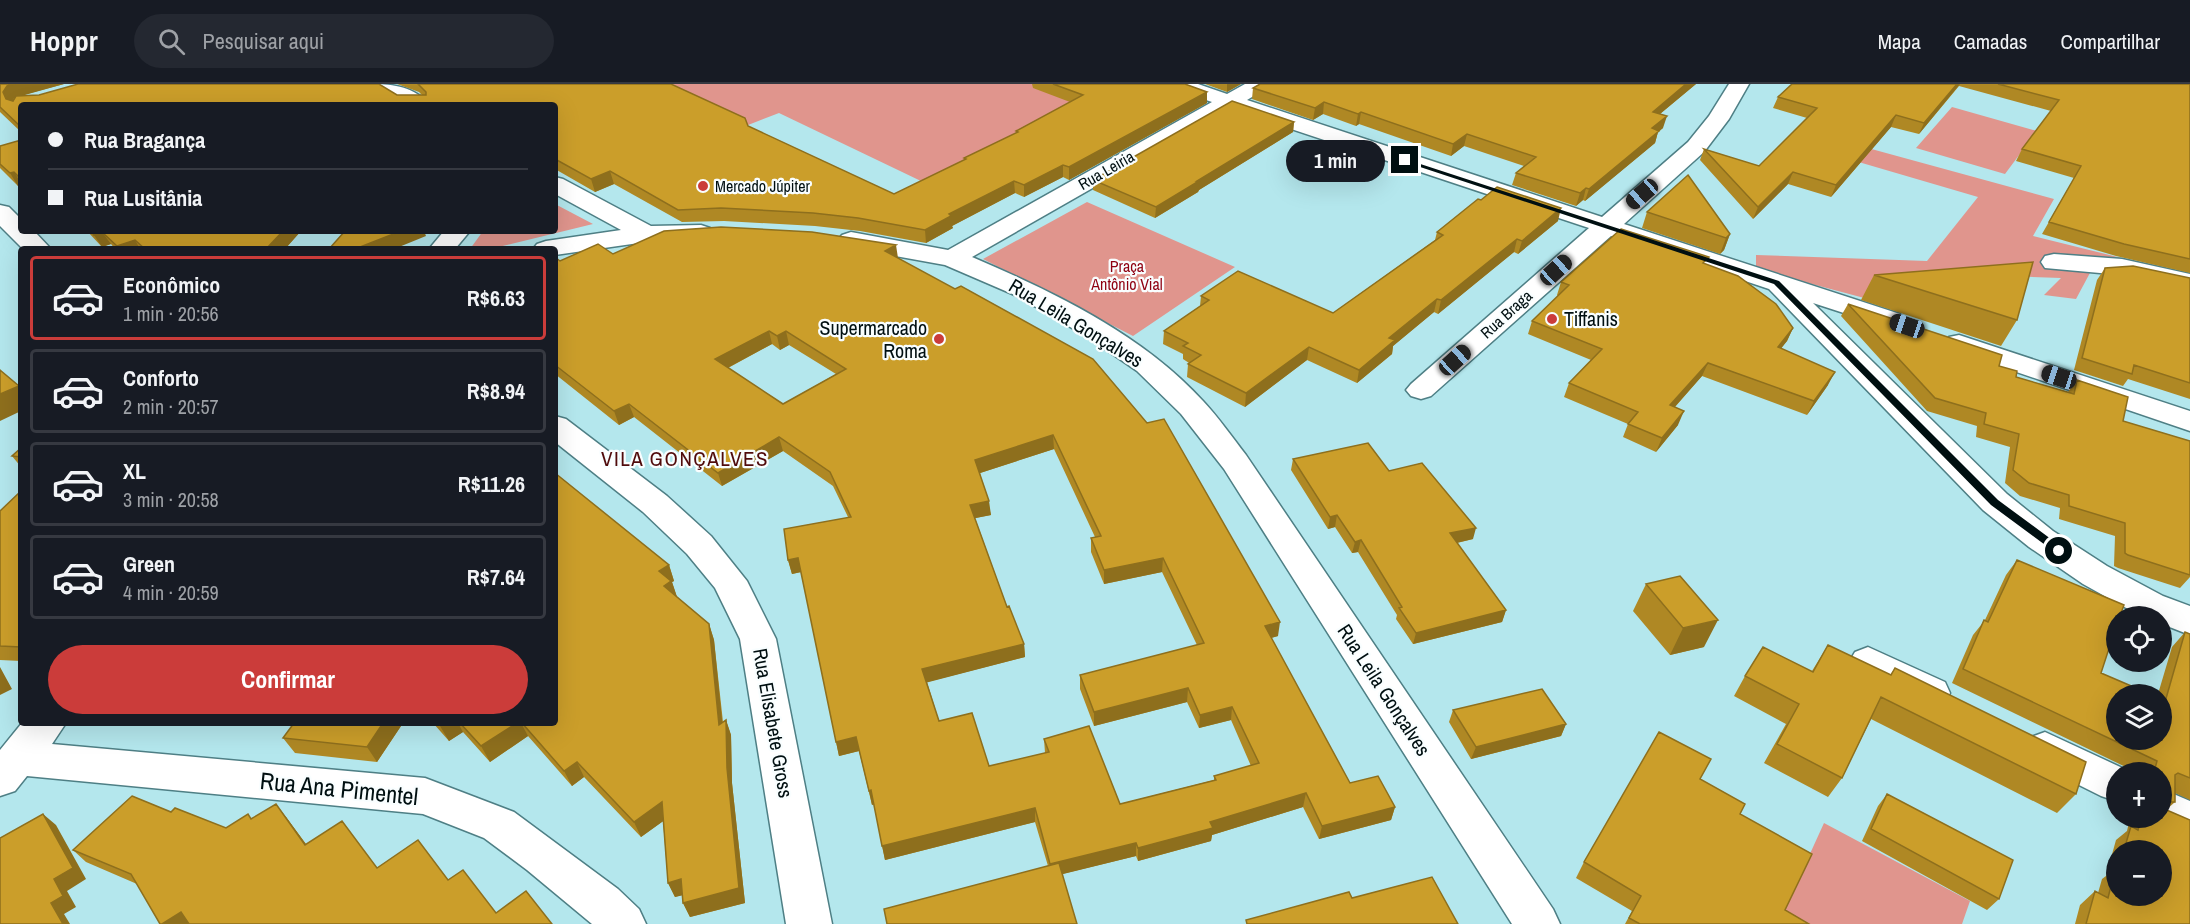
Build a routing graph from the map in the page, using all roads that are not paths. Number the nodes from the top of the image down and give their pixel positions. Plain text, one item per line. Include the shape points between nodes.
1 (382, 84) edge
2 (1177, 84) edge
3 (1260, 84) edge
4 (1739, 84) edge
5 (413, 102) edge
6 (1226, 102) junction
7 (558, 186) edge
8 (0, 212) edge
9 (1606, 225) junction
10 (18, 230) edge
11 (725, 232) edge
12 (23, 234) edge
13 (454, 234) edge
14 (646, 234) junction
15 (830, 237) edge
16 (35, 246) edge
17 (444, 246) edge
18 (558, 247) edge
19 (952, 258) junction
20 (2054, 262) dead end
21 (1776, 282) junction
22 (2190, 282) edge
23 (1421, 390) dead end
24 (2190, 421) edge
25 (558, 428) edge
26 (2190, 621) edge
27 (1868, 662) edge
28 (1961, 708) edge
29 (43, 726) edge
30 (2013, 734) edge
31 (8, 768) edge
32 (2106, 779) edge
33 (2172, 812) edge
34 (2190, 821) edge
35 (622, 924) edge
36 (809, 924) edge
37 (1537, 924) edge

1 - 5 street
2 - 6 street
3 - 6 street, Rua Leiria
4 - 9 street, Rua Braga via 1696,147
6 - 9 street
6 - 19 street, Rua Leiria
7 - 14 street
8 - 10 street
9 - 21 street
9 - 23 street, Rua Braga
11 - 14 street
12 - 16 street
13 - 17 street
14 - 18 street
15 - 19 street, Rua Leila Gonçalves
19 - 37 street, Rua Leila Gonçalves via 1026,290 1099,332 1147,365 1192,407 1235,462
20 - 22 street via 2101,262
21 - 24 street
21 - 26 street via 1995,502 2095,575
25 - 36 street, Rua Elisabete Gross via 662,511 699,545 729,581 758,639
27 - 28 street
29 - 31 street
30 - 32 street
31 - 35 street, Rua Ana Pimentel via 425,796 499,825 602,904
33 - 34 street

